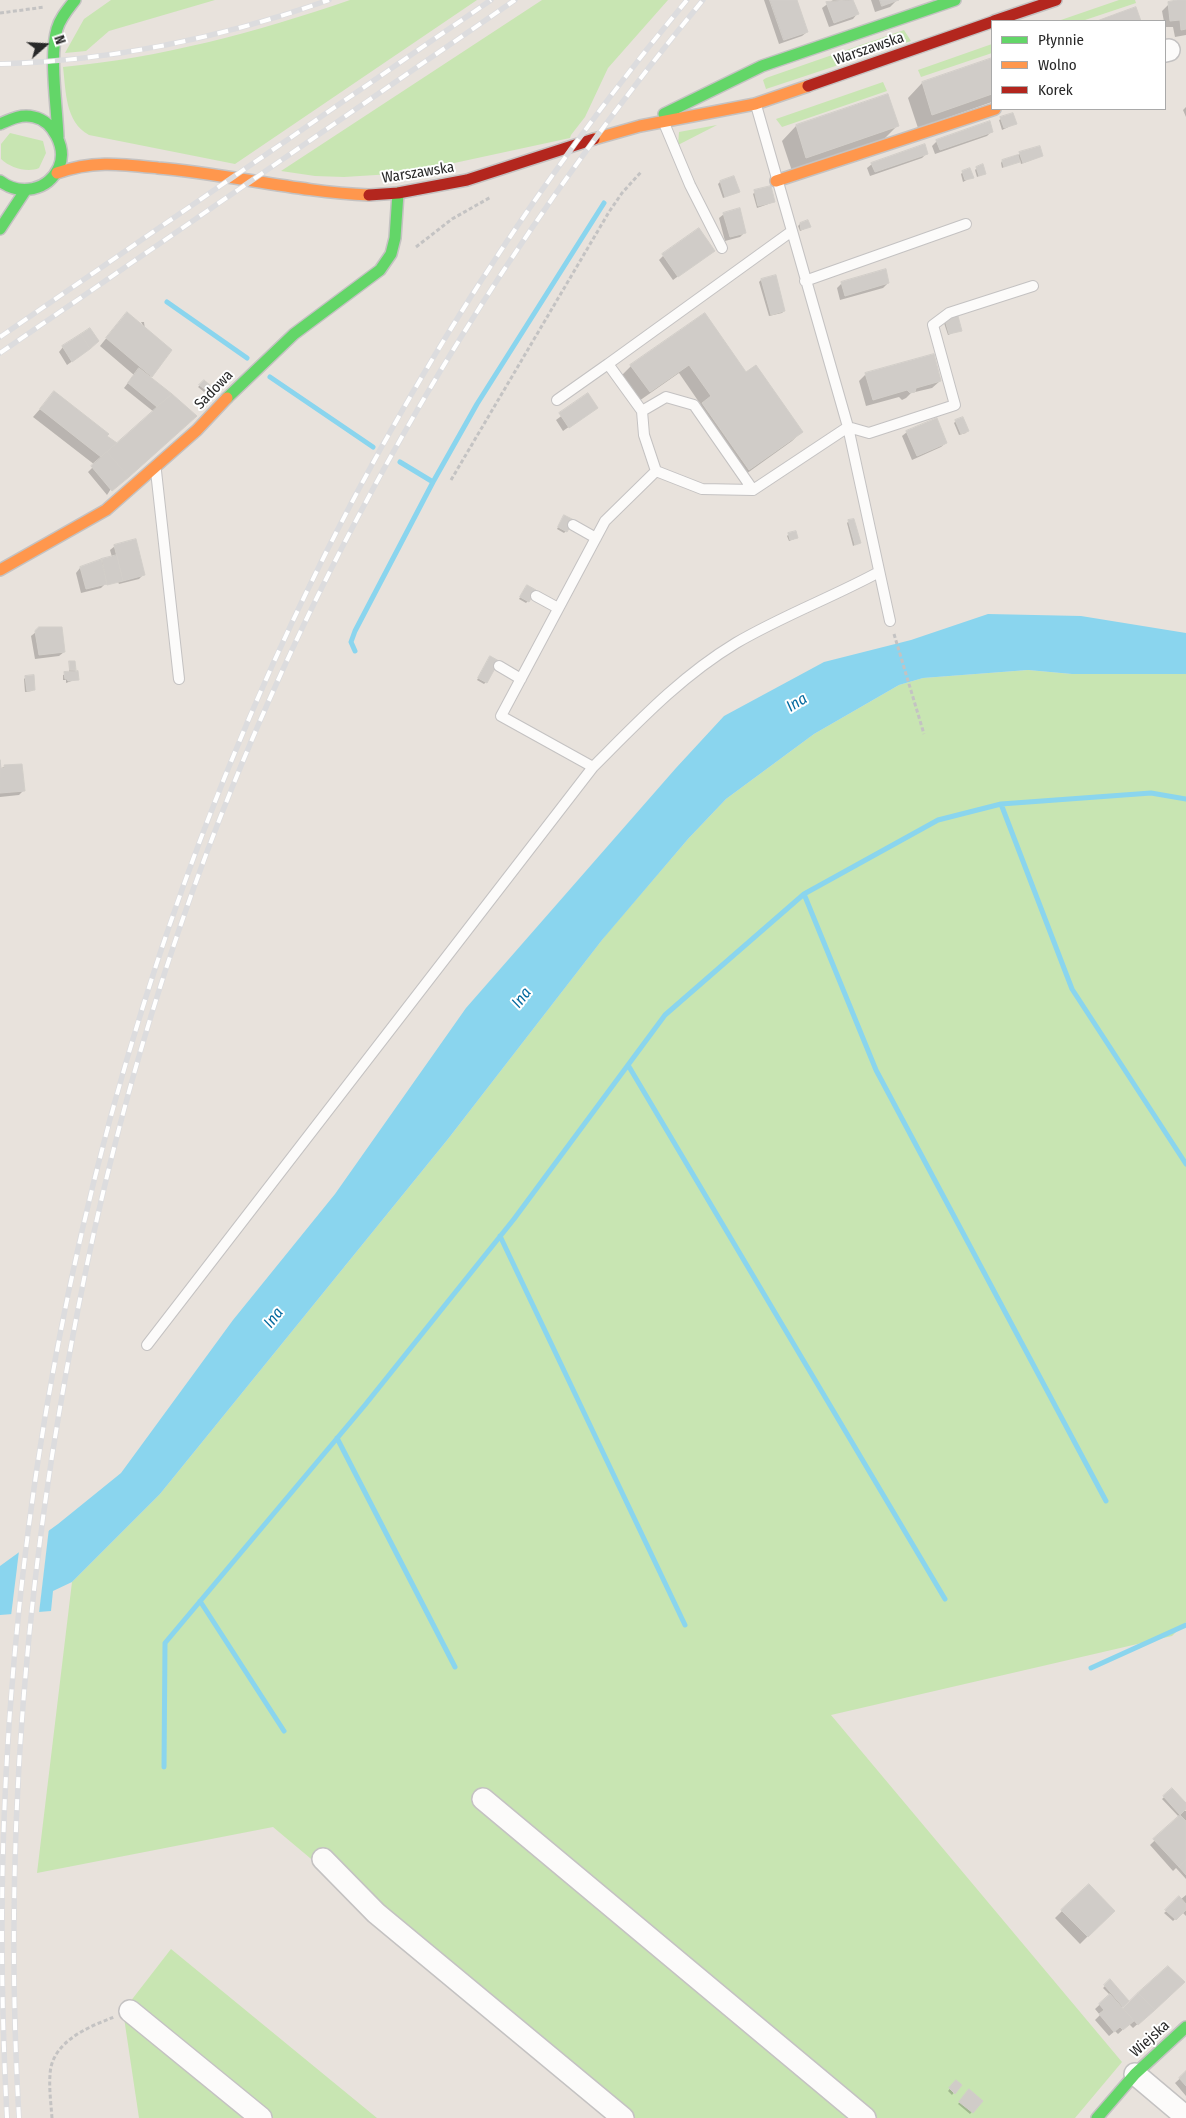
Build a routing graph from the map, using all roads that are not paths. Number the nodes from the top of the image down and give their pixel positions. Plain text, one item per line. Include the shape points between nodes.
1 (75, 0) edge
2 (955, 0) edge
3 (1056, 0) edge
4 (999, 20) edge
5 (991, 23) edge
6 (762, 66) junction
7 (57, 89) junction
8 (753, 95) junction
9 (992, 110) edge
10 (30, 116) junction
11 (3, 121) edge
12 (664, 122) junction
13 (640, 126) junction
14 (62, 142) junction
15 (139, 154) dead end
16 (194, 171) junction
17 (57, 173) junction
18 (0, 181) edge
19 (776, 181) junction
20 (25, 191) junction
21 (398, 194) junction
22 (966, 224) dead end
23 (0, 229) edge
24 (792, 231) junction
25 (722, 248) dead end
26 (805, 281) junction
27 (1033, 286) dead end
28 (608, 364) junction
29 (557, 400) dead end
30 (642, 410) junction
31 (848, 427) junction
32 (156, 467) junction
33 (656, 471) junction
34 (753, 490) junction
35 (573, 525) dead end
36 (596, 538) junction
37 (0, 570) edge
38 (879, 572) junction
39 (536, 596) dead end
40 (558, 608) junction
41 (890, 621) road end
42 (499, 666) dead end
43 (521, 678) junction
44 (179, 679) dead end
45 (593, 767) junction
46 (147, 1345) dead end
47 (484, 1799) dead end
48 (323, 1859) dead end
49 (130, 2011) road end
50 (1186, 2027) edge
51 (1135, 2074) junction
52 (259, 2117) edge
53 (622, 2118) edge
54 (865, 2118) edge
55 (1097, 2118) edge
56 (1186, 2118) edge

1 - 7 main road via 57,29 54,50
2 - 6 main road, Warszawska
3 - 4 main road, Warszawska
5 - 8 main road, Warszawska
6 - 8 main road via 751,79
6 - 13 main road, Warszawska
7 - 10 street
7 - 14 main road
8 - 12 main road, Warszawska via 726,111
8 - 19 lane
9 - 19 main road
10 - 11 main road
10 - 14 main road via 47,124
12 - 13 main road, Warszawska
12 - 25 lane via 690,185
13 - 21 main road, Warszawska via 467,180
14 - 17 main road
15 - 16 main road, Warszawska
16 - 17 main road, Warszawska via 96,162
16 - 21 main road, Warszawska via 323,192
17 - 20 main road, Warszawska via 42,186
18 - 20 main road
19 - 24 lane
20 - 23 main road
21 - 32 main road, Sadowa via 395,238 391,254 380,270 294,334
22 - 26 lane
24 - 26 lane
24 - 28 lane
26 - 31 lane
27 - 31 lane via 949,313 933,325 955,405 869,433
28 - 29 lane
28 - 30 lane
30 - 33 lane via 644,435
30 - 34 lane via 666,397 694,405
31 - 34 lane
31 - 38 lane
32 - 37 main road, Sadowa via 106,510
32 - 44 lane
33 - 34 lane via 702,489
33 - 36 lane via 605,521
35 - 36 lane
36 - 40 lane
38 - 41 lane
38 - 45 lane via 737,643 676,685
39 - 40 lane
40 - 43 lane
42 - 43 lane
43 - 45 lane via 501,716
45 - 46 lane
47 - 54 street
48 - 53 street via 376,1913
49 - 52 street
50 - 51 main road, Wiejska
51 - 55 main road, Wiejska
51 - 56 street

